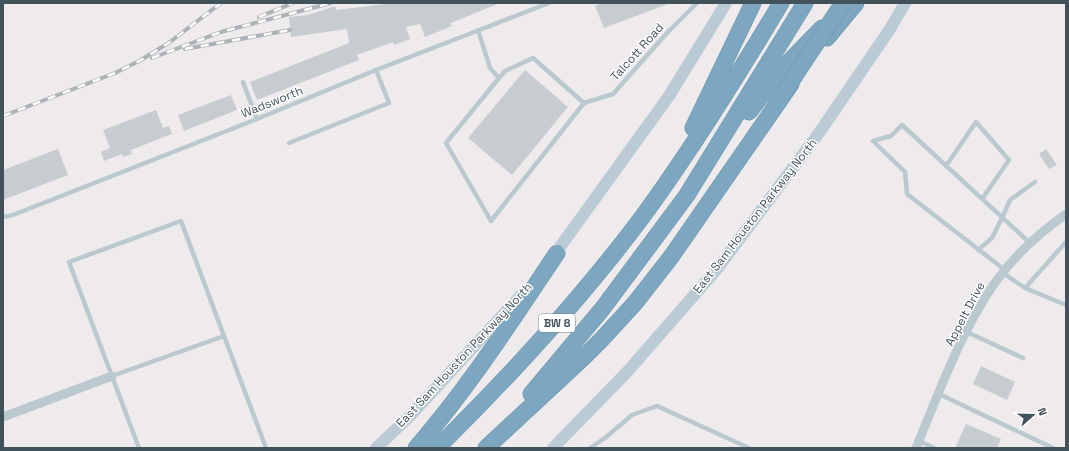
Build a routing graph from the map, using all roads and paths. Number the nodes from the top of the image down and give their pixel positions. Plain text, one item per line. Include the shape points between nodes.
1 (549, 3) edge
2 (697, 3) edge
3 (726, 3) edge
4 (753, 3) edge
5 (781, 3) edge
6 (804, 3) edge
7 (844, 3) edge
8 (856, 3) edge
9 (905, 3) edge
10 (478, 30) junction
11 (376, 70) junction
12 (499, 78) junction
13 (243, 82) dead end
14 (782, 95) junction
15 (584, 103) junction
16 (257, 119) junction
17 (289, 143) dead end
18 (946, 166) junction
19 (1035, 182) dead end
20 (664, 187) junction
21 (687, 195) junction
22 (982, 199) junction
23 (1066, 214) edge
24 (3, 217) edge
25 (1002, 218) junction
26 (1066, 242) edge
27 (1030, 243) junction
28 (978, 250) junction
29 (557, 253) junction
30 (1004, 272) junction
31 (1025, 288) junction
32 (1066, 305) edge
33 (967, 332) junction
34 (224, 336) junction
35 (1023, 358) dead end
36 (112, 376) junction
37 (939, 394) junction
38 (3, 417) edge
39 (917, 444) edge
40 (139, 448) edge
41 (266, 448) edge
42 (376, 448) edge
43 (416, 448) edge
44 (437, 448) edge
45 (481, 448) edge
46 (486, 448) edge
47 (554, 448) edge
48 (590, 448) edge
49 (749, 448) edge
50 (934, 448) edge
51 (1053, 448) edge

1 - 10 lane, Wadsworth
2 - 15 lane, Talcott Road via 613,94
3 - 29 main road, East Sam Houston Parkway North via 669,96
4 - 20 highway
5 - 20 highway, BW 8
6 - 21 highway, BW 8
7 - 14 highway, bridge
7 - 21 highway via 772,82
8 - 14 highway, bridge
9 - 47 main road, East Sam Houston Parkway North via 819,133 717,269 627,372
10 - 11 lane, Wadsworth
10 - 12 lane via 490,68
11 - 16 lane, Wadsworth
11 - 17 lane via 389,103
12 - 15 lane via 505,71 533,58
12 - 15 lane via 446,144 491,221
13 - 16 lane
14 - 46 highway via 671,257 618,322
16 - 24 lane, Wadsworth
18 - 22 lane
18 - 22 lane via 976,122 1009,160
18 - 28 lane via 902,125 891,136 873,141 904,172 907,194
19 - 25 lane via 1010,200
20 - 44 highway, BW 8 via 570,307 512,373
21 - 45 highway, BW 8 via 603,308 541,383
22 - 25 lane
23 - 27 street, Appelt Drive
25 - 27 lane
25 - 28 lane via 992,238
26 - 31 lane
27 - 30 street, Appelt Drive
28 - 30 lane
29 - 42 main road, East Sam Houston Parkway North via 416,411
29 - 43 highway via 458,397
30 - 31 lane
30 - 33 street, Appelt Drive via 983,302
31 - 32 lane
33 - 35 lane
33 - 37 street, Appelt Drive
34 - 36 lane
34 - 36 lane via 181,221 69,262
34 - 41 lane
36 - 38 street
36 - 40 lane
37 - 39 street, Appelt Drive
37 - 51 lane
39 - 50 lane
48 - 49 lane via 632,415 657,406

